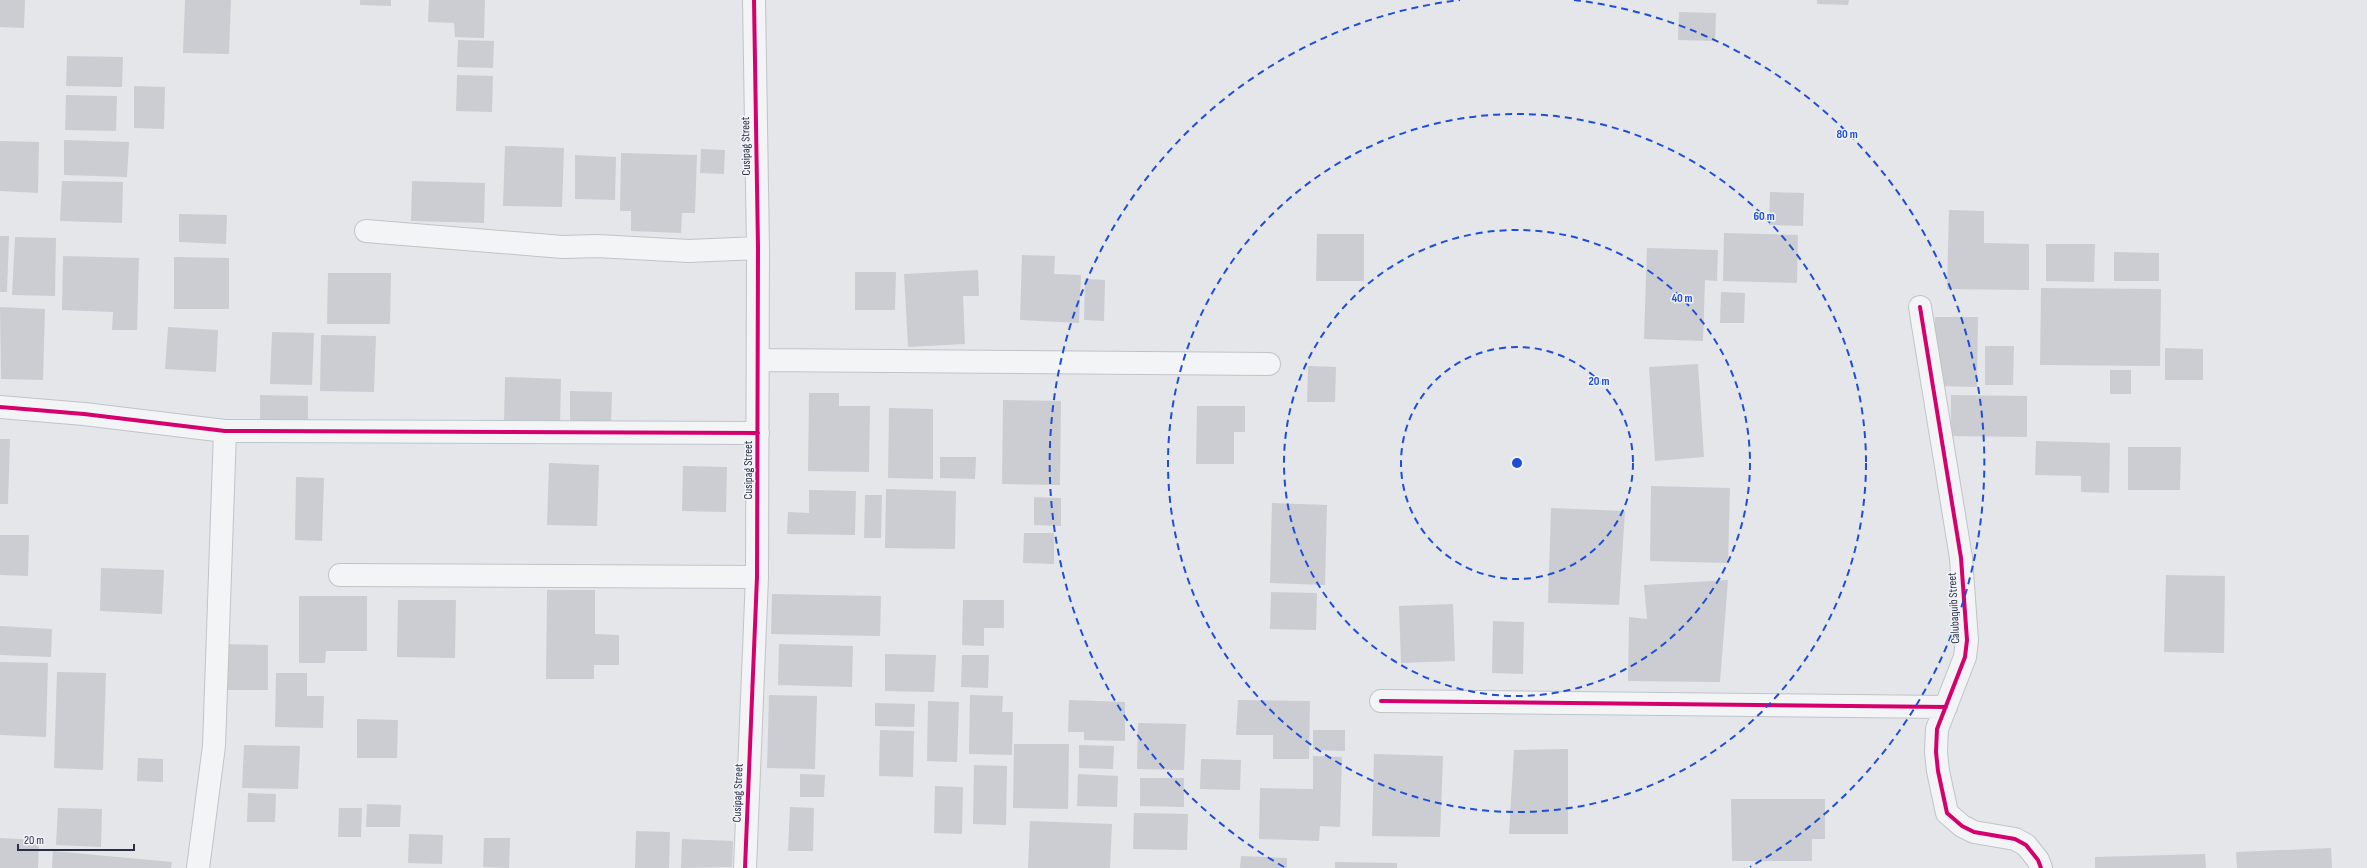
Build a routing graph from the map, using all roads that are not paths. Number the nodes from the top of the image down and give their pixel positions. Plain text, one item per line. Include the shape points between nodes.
1 (754, 0) edge
2 (366, 231) dead end
3 (758, 248) junction
4 (1920, 307) dead end
5 (758, 360) junction
6 (1269, 364) dead end
7 (0, 407) edge
8 (225, 431) junction
9 (758, 433) junction
10 (340, 575) dead end
11 (757, 577) junction
12 (1381, 701) dead end
13 (1946, 707) junction
14 (198, 868) edge
15 (745, 868) edge
16 (2041, 868) edge

1 - 3 street, Cusipag Street
2 - 3 street via 563,247 597,246 689,251
3 - 5 street, Cusipag Street
4 - 13 street, Calubaquib Street via 1961,558 1967,640 1965,657
5 - 6 street
5 - 9 street, Cusipag Street
7 - 8 street
8 - 9 street
8 - 14 street via 214,746
9 - 11 street, Cusipag Street
10 - 11 street
11 - 15 street, Cusipag Street
12 - 13 street
13 - 16 street, Calubaquib Street via 1937,729 1936,752 1947,813 1974,832 2015,839 2026,845

